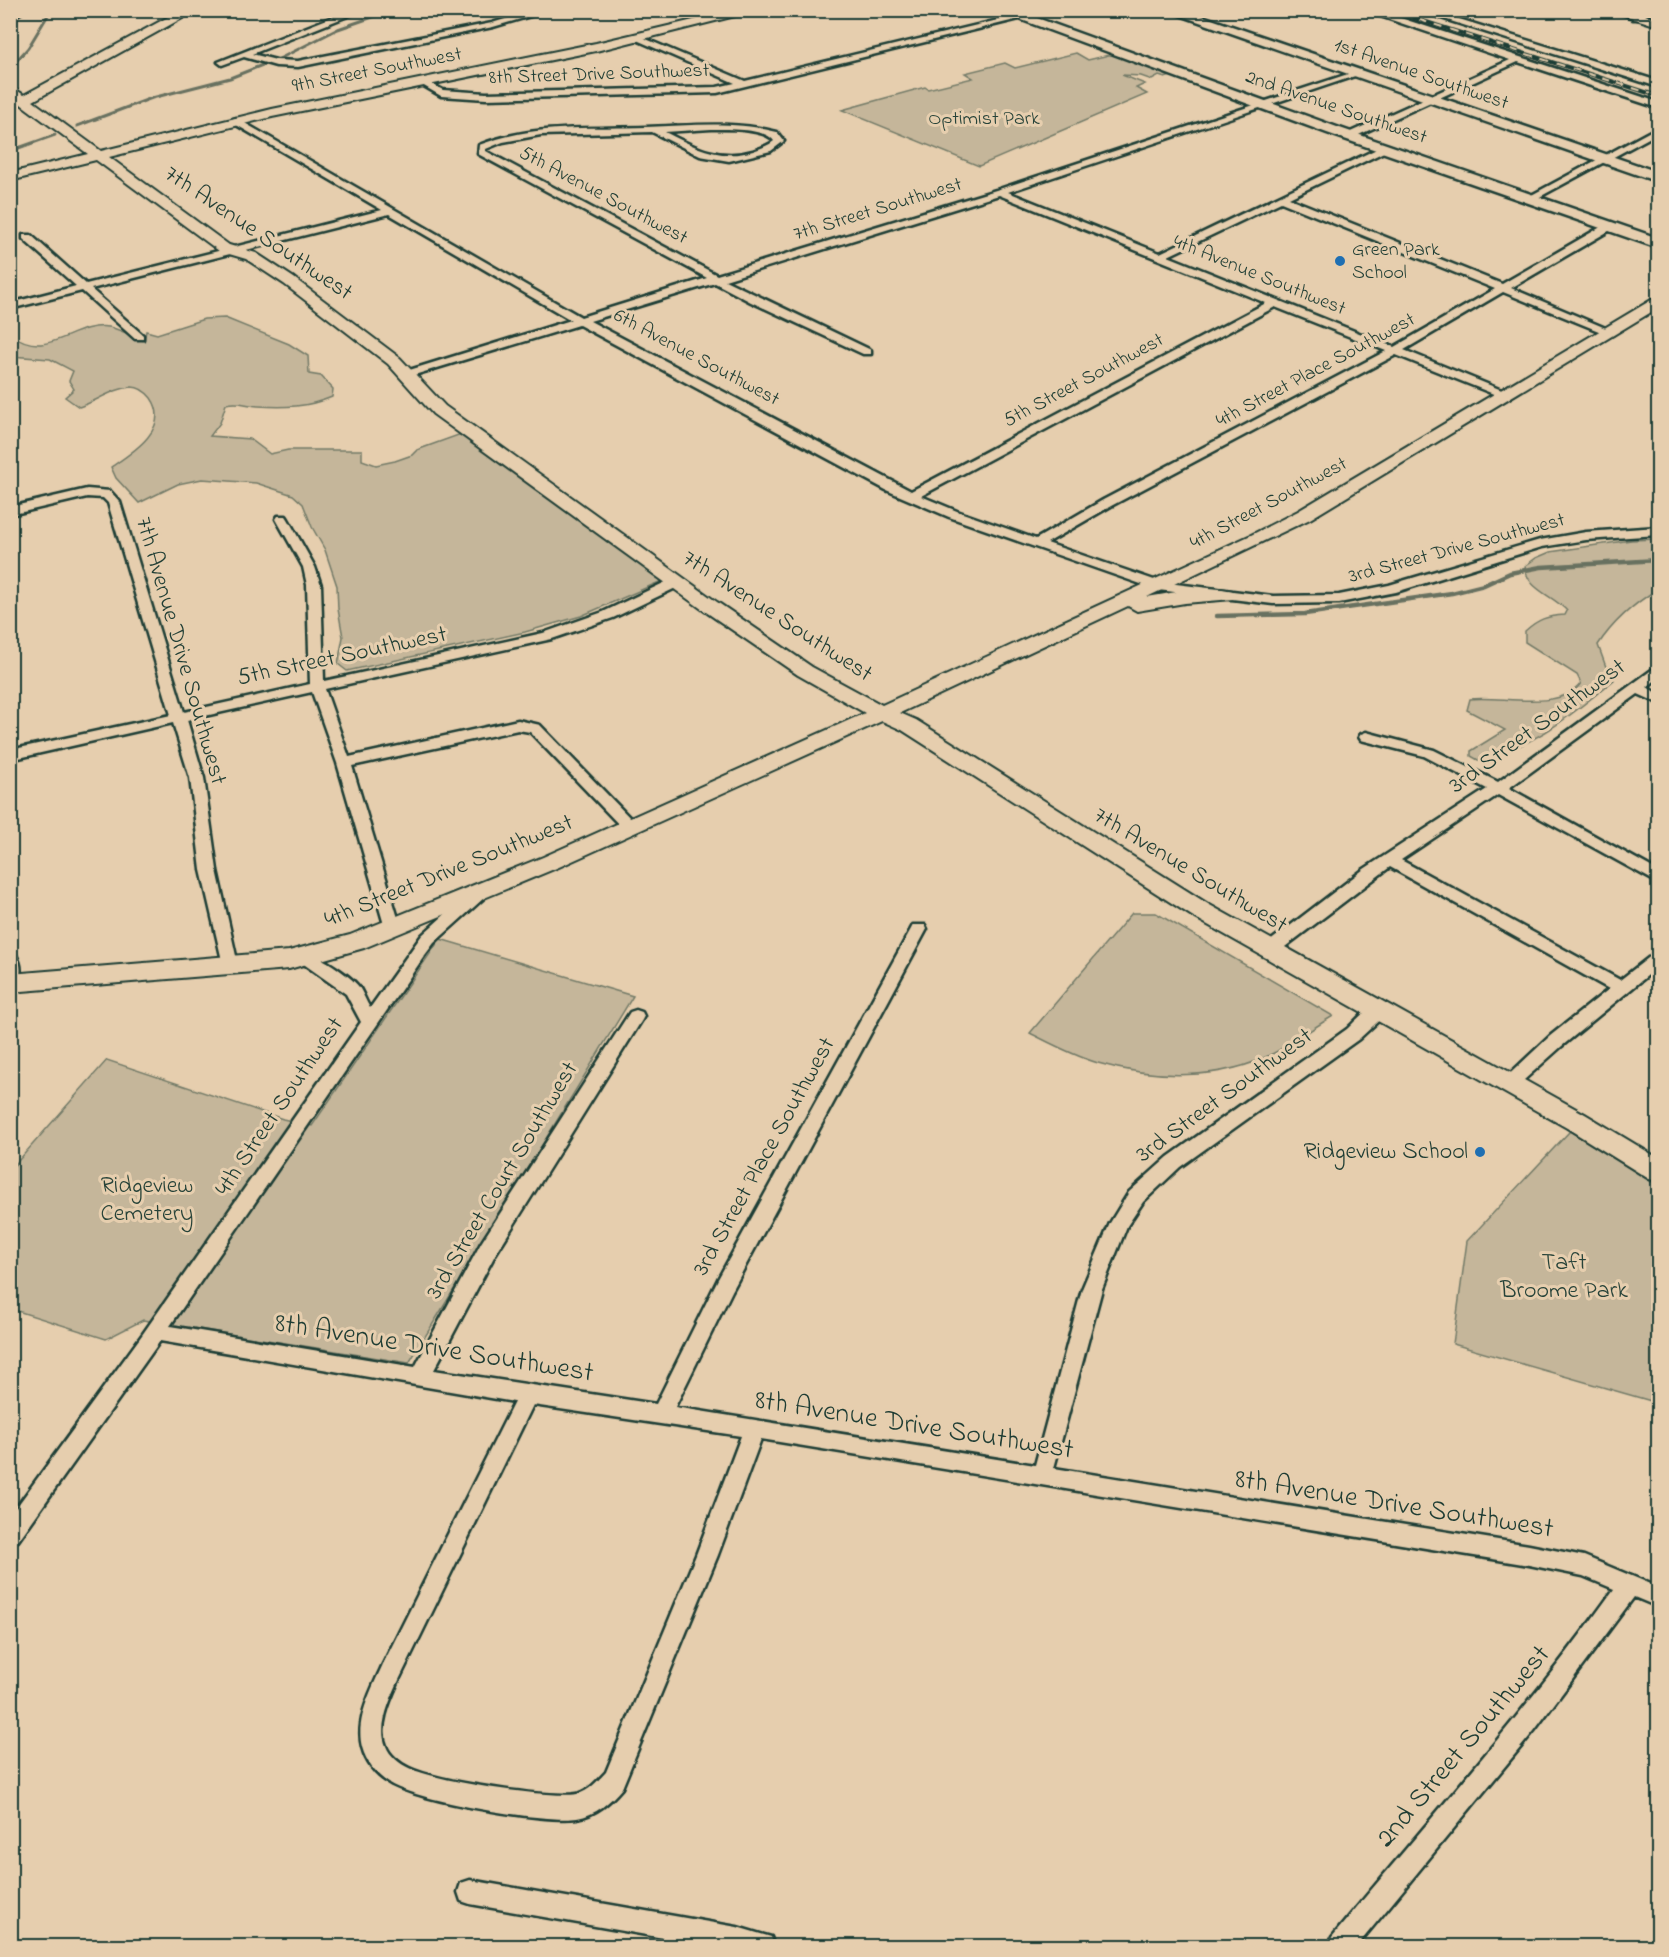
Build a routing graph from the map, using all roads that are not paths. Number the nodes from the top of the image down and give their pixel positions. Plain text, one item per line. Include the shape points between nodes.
1 (19, 10) edge
2 (191, 10) edge
3 (359, 10) edge
4 (546, 10) edge
5 (753, 10) edge
6 (1001, 10) edge
7 (1052, 10) edge
8 (1171, 10) edge
9 (1366, 10) edge
10 (1420, 10) edge
11 (1614, 10) edge
12 (1650, 10) edge
13 (10, 16) edge
14 (1636, 17) junction
15 (1023, 18) junction
16 (1659, 23) edge
17 (636, 39) junction
18 (244, 54) junction
19 (1518, 59) junction
20 (222, 62) dead end
21 (1357, 74) junction
22 (421, 82) junction
23 (745, 84) junction
24 (1659, 84) edge
25 (17, 95) edge
26 (1430, 99) junction
27 (1263, 105) junction
28 (1659, 105) edge
29 (236, 121) junction
30 (653, 129) junction
31 (1659, 130) edge
32 (1349, 136) junction
33 (1385, 148) junction
34 (98, 154) junction
35 (1605, 158) junction
36 (10, 177) edge
37 (1659, 177) edge
38 (999, 192) junction
39 (1281, 198) junction
40 (1531, 198) junction
41 (390, 211) junction
42 (1610, 226) junction
43 (27, 237) dead end
44 (1659, 243) edge
45 (232, 251) junction
46 (1161, 256) junction
47 (717, 278) junction
48 (82, 288) junction
49 (1503, 288) junction
50 (1276, 302) junction
51 (1659, 302) edge
52 (10, 306) edge
53 (579, 320) junction
54 (1610, 332) junction
55 (139, 337) dead end
56 (1395, 351) junction
57 (867, 352) dead end
58 (406, 374) junction
59 (1505, 395) junction
60 (911, 496) junction
61 (10, 511) edge
62 (282, 519) dead end
63 (1659, 531) edge
64 (1036, 544) junction
65 (677, 582) junction
66 (1158, 586) junction
67 (1226, 595) junction
68 (1077, 622) junction
69 (1659, 672) edge
70 (317, 686) junction
71 (1636, 688) junction
72 (1659, 699) edge
73 (882, 712) junction
74 (178, 717) junction
75 (1366, 737) dead end
76 (10, 755) edge
77 (344, 763) junction
78 (1500, 788) junction
79 (629, 826) junction
80 (1390, 860) junction
81 (1659, 878) edge
82 (477, 894) junction
83 (393, 928) junction
84 (919, 929) dead end
85 (1271, 949) junction
86 (304, 956) junction
87 (10, 958) edge
88 (1659, 959) edge
89 (230, 965) junction
90 (10, 982) edge
91 (1621, 988) junction
92 (1380, 1010) junction
93 (636, 1016) dead end
94 (369, 1022) junction
95 (1509, 1083) junction
96 (1659, 1171) edge
97 (155, 1332) junction
98 (421, 1376) junction
99 (528, 1395) junction
100 (661, 1414) junction
101 (754, 1430) junction
102 (1042, 1476) junction
103 (10, 1534) edge
104 (1630, 1584) junction
105 (1659, 1597) edge
106 (470, 1892) dead end
107 (762, 1947) edge
108 (1341, 1947) edge

1 - 13 highway
2 - 25 street
3 - 18 street
4 - 18 street via 493,25 305,63 276,63
5 - 17 street, 9th Street Southwest
6 - 15 main road, 2nd Avenue Southwest
7 - 15 street, 8th Street Drive Southwest
8 - 21 main road, 1st Avenue Southwest
9 - 19 street
10 - 24 street
11 - 14 street
12 - 14 street
14 - 16 street
15 - 23 street, 8th Street Drive Southwest
15 - 27 main road, 2nd Avenue Southwest
17 - 22 street, 9th Street Southwest
17 - 23 street
18 - 20 street
19 - 26 street
19 - 28 street
21 - 26 main road, 1st Avenue Southwest
21 - 27 street, 7th Street Southwest
22 - 23 street, 8th Street Drive Southwest via 441,93 486,96 708,90
22 - 29 street, 9th Street Southwest
25 - 34 street, 7th Avenue Southwest
26 - 32 street
26 - 35 main road, 1st Avenue Southwest
27 - 32 main road, 2nd Avenue Southwest
27 - 38 street, 7th Street Southwest
29 - 34 street, 9th Street Southwest
29 - 41 street, 6th Avenue Southwest
30 - 30 street, 5th Avenue Southwest via 757,130 774,134 779,141 746,156 723,158 695,151
30 - 47 street, 5th Avenue Southwest via 524,135 490,142 481,152
31 - 35 street
32 - 33 main road, 2nd Avenue Southwest
33 - 39 street
33 - 40 main road, 2nd Avenue Southwest
34 - 36 street, 9th Street Southwest
34 - 45 street, 7th Avenue Southwest
35 - 37 main road, 1st Avenue Southwest
35 - 40 street
38 - 46 street, 4th Avenue Southwest
38 - 47 street, 7th Street Southwest
39 - 46 street
39 - 49 street
40 - 42 main road, 2nd Avenue Southwest
41 - 45 street
41 - 53 street, 6th Avenue Southwest
42 - 44 main road, 2nd Avenue Southwest
42 - 49 street, 4th Street Place Southwest
43 - 48 street
45 - 48 street
45 - 58 street, 7th Avenue Southwest via 263,262 367,339
46 - 50 street, 4th Avenue Southwest
47 - 53 street, 7th Street Southwest
47 - 57 street, 5th Avenue Southwest
48 - 52 street
48 - 55 street
49 - 54 street
49 - 56 street, 4th Street Place Southwest
50 - 56 street, 4th Avenue Southwest
50 - 60 street, 5th Street Southwest
51 - 54 street, 4th Street Southwest
53 - 58 street, 7th Street Southwest
53 - 60 street, 6th Avenue Southwest
54 - 59 street, 4th Street Southwest
56 - 59 street, 4th Avenue Southwest
56 - 64 street, 4th Street Place Southwest
58 - 65 street, 7th Avenue Southwest via 439,410
59 - 66 street, 4th Street Southwest via 1304,515
60 - 64 street, 6th Avenue Southwest
61 - 74 street, 7th Avenue Drive Southwest via 87,493 106,495 114,502
62 - 70 street via 309,567 314,585
63 - 67 street, 3rd Street Drive Southwest via 1540,544 1391,590 1339,599 1273,600
64 - 66 street, 6th Avenue Southwest
65 - 70 street, 5th Street Southwest via 608,615 547,636
65 - 73 street, 7th Avenue Southwest via 805,671
66 - 67 street, 3rd Street Drive Southwest
66 - 68 street, 4th Street Southwest
67 - 68 street via 1150,602
68 - 73 street, 4th Street Southwest
69 - 71 street, 3rd Street Southwest
70 - 74 street, 5th Street Southwest
70 - 77 street
71 - 72 street
71 - 78 street, 3rd Street Southwest
73 - 79 street, 4th Street Drive Southwest
73 - 85 street, 7th Avenue Southwest via 909,725 1200,910
74 - 76 street, 5th Street Southwest
74 - 89 street, 7th Avenue Drive Southwest via 196,778 209,870
75 - 78 street via 1429,753
77 - 79 street via 518,725 535,728
77 - 83 street
78 - 80 street, 3rd Street Southwest
78 - 81 street
79 - 82 street, 4th Street Drive Southwest
80 - 85 street, 3rd Street Southwest
80 - 91 street
82 - 83 street, 4th Street Drive Southwest
82 - 94 street, 4th Street Southwest via 428,939
83 - 86 street, 4th Street Drive Southwest
84 - 100 street, 3rd Street Place Southwest via 724,1285
85 - 92 street, 7th Avenue Southwest
86 - 89 street, 4th Street Drive Southwest
86 - 94 street via 352,990
87 - 90 street
88 - 91 street
89 - 90 street, 4th Street Drive Southwest
91 - 95 street
92 - 95 street, 7th Avenue Southwest
92 - 102 street, 3rd Street Southwest via 1353,1034 1174,1162 1136,1197 1119,1223 1092,1289
93 - 98 street, 3rd Street Court Southwest via 488,1249
94 - 97 street, 4th Street Southwest
95 - 96 street, 7th Avenue Southwest
97 - 98 street, 8th Avenue Drive Southwest
97 - 103 street, 4th Street Southwest
98 - 99 street, 8th Avenue Drive Southwest
99 - 100 street, 8th Avenue Drive Southwest
99 - 101 street via 372,1716 374,1747 382,1761 400,1776 422,1785 561,1808 579,1806 602,1794 614,1780
100 - 101 street, 8th Avenue Drive Southwest
101 - 102 street, 8th Avenue Drive Southwest
102 - 104 street, 8th Avenue Drive Southwest via 1529,1554 1584,1566
104 - 105 street, 8th Avenue Drive Southwest
104 - 108 street, 2nd Street Southwest via 1553,1689
106 - 107 street via 737,1939

